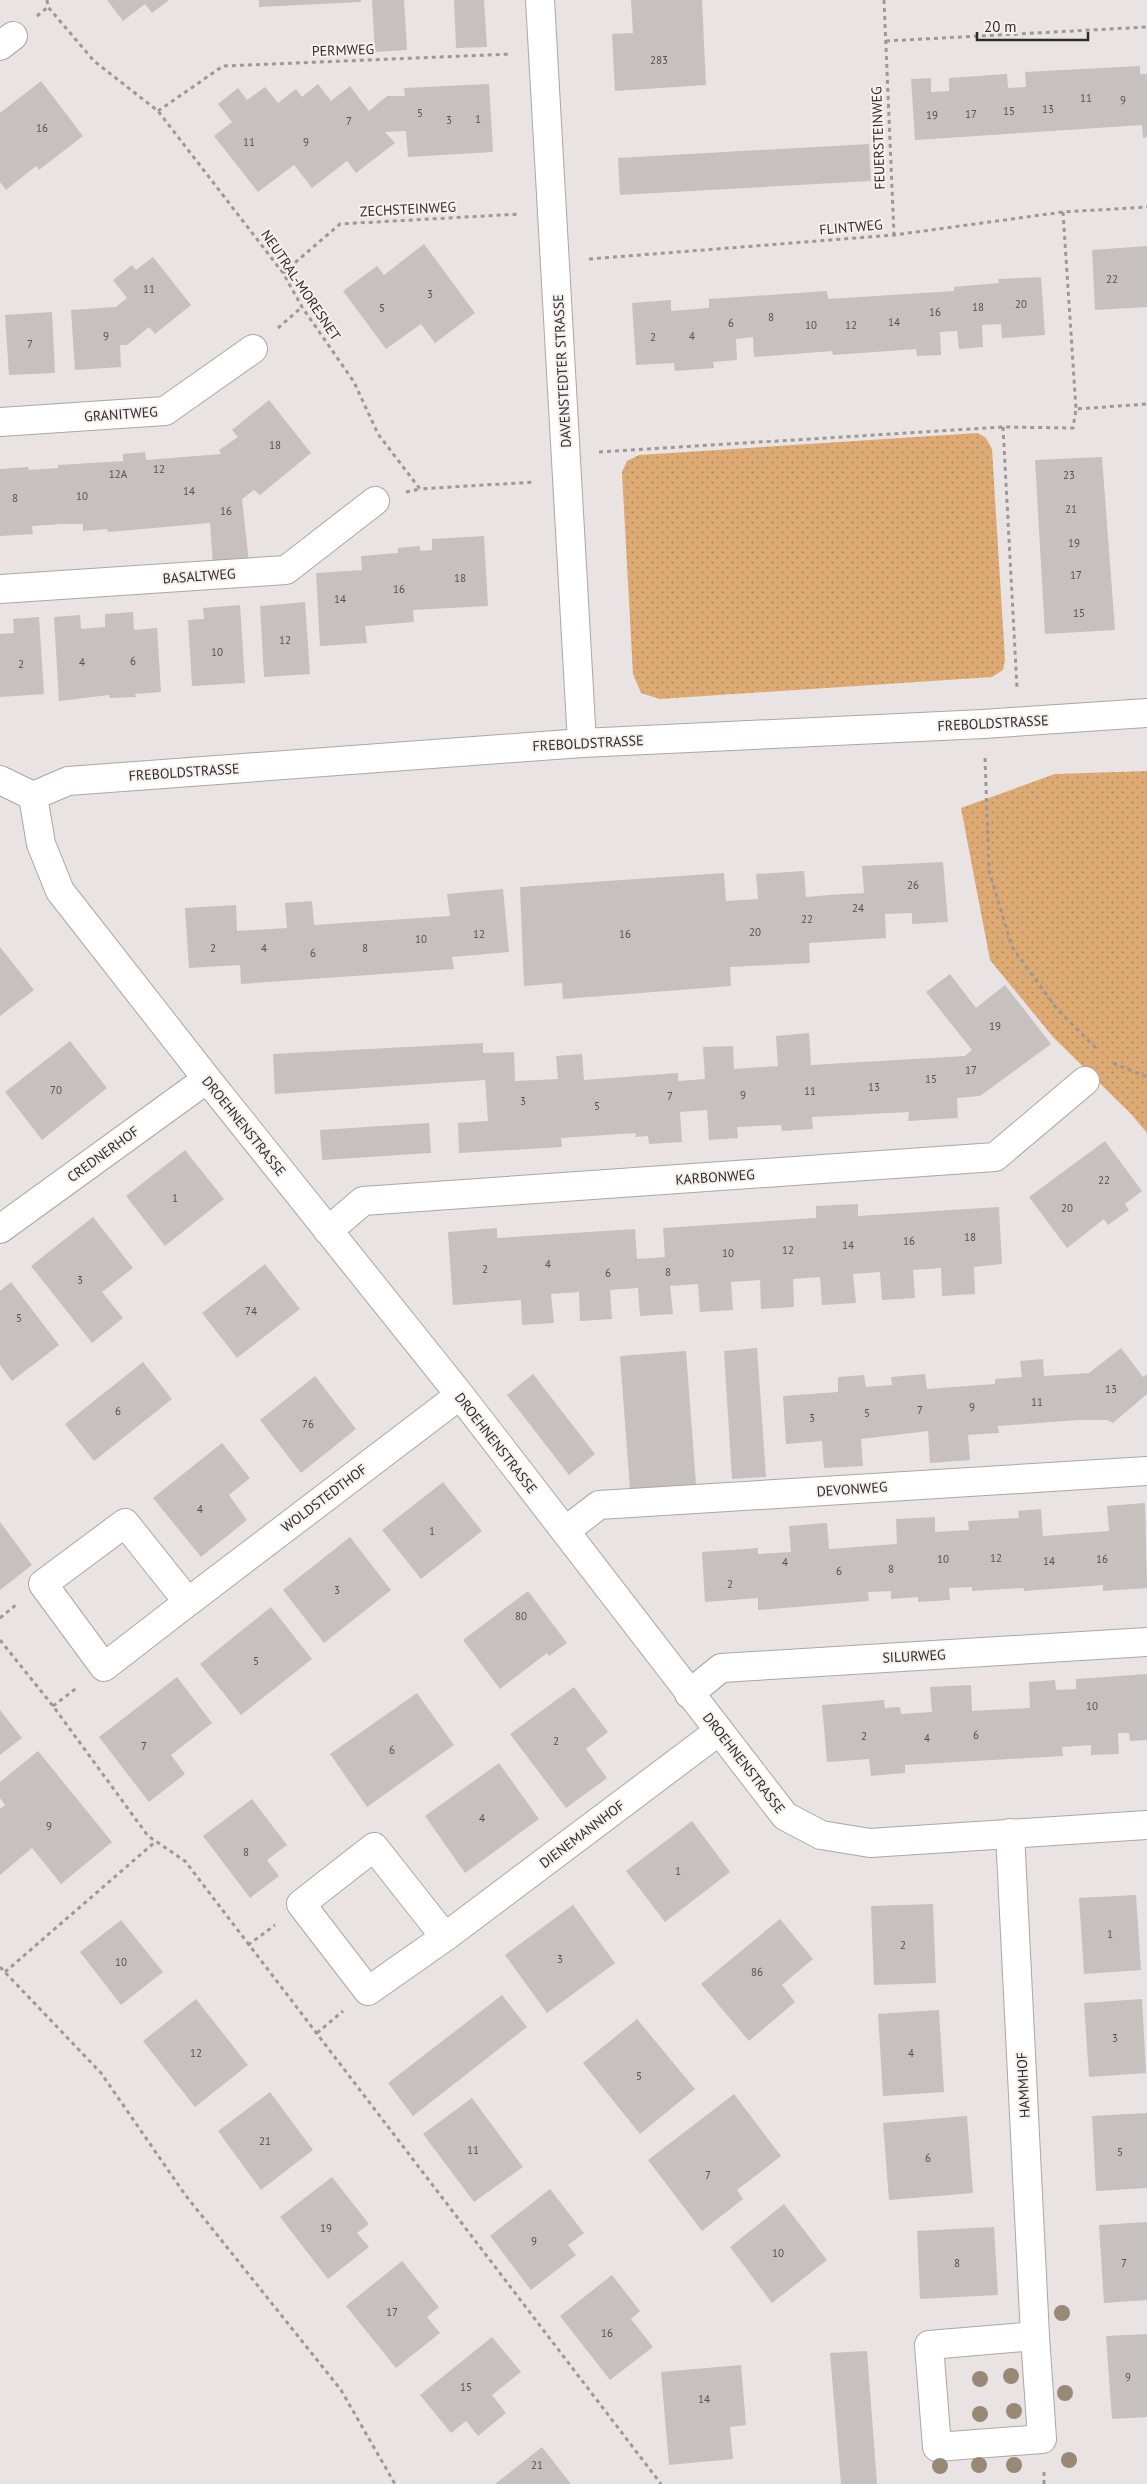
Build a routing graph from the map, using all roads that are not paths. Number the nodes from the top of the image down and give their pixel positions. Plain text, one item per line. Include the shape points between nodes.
1 (540, 0) edge
2 (253, 349) dead end
3 (0, 422) edge
4 (376, 501) dead end
5 (0, 590) edge
6 (1147, 713) edge
7 (582, 743) junction
8 (0, 780) edge
9 (33, 796) junction
10 (207, 1080) junction
11 (1085, 1081) dead end
12 (0, 1229) edge
13 (328, 1231) junction
14 (460, 1395) junction
15 (1147, 1471) edge
16 (565, 1531) junction
17 (188, 1602) junction
18 (1147, 1642) edge
19 (689, 1694) junction
20 (719, 1731) junction
21 (1147, 1825) edge
22 (1010, 1833) junction
23 (445, 1936) junction
24 (1035, 2336) junction

1 - 7 street, DAVENSTEDTER STRASSE
2 - 3 street, GRANITWEG via 166,411
4 - 5 street, BASALTWEG via 286,570
6 - 7 street, FREBOLDSTRASSE
7 - 9 street, FREBOLDSTRASSE via 68,780
8 - 9 street
9 - 10 street, DROEHNENSTRASSE via 41,844 60,891
10 - 12 street, CREDNERHOF
10 - 13 street, DROEHNENSTRASSE
11 - 13 street, KARBONWEG via 995,1157 363,1201
13 - 14 street, DROEHNENSTRASSE
14 - 16 street, DROEHNENSTRASSE
14 - 17 street, WOLDSTEDTHOF
15 - 16 street, DEVONWEG via 599,1505
16 - 19 street, DROEHNENSTRASSE
17 - 17 street, WOLDSTEDTHOF via 104,1667 43,1584 125,1523
18 - 19 street, SILURWEG via 721,1668
19 - 20 street, DROEHNENSTRASSE
20 - 22 street, DROEHNENSTRASSE via 785,1816 821,1834 870,1844
20 - 23 street, DIENEMANNHOF
21 - 22 street, DROEHNENSTRASSE
22 - 24 street, HAMMHOF
23 - 23 street, DIENEMANNHOF via 368,1991 301,1904 374,1847
24 - 24 street, HAMMHOF via 1042,2439 937,2447 929,2345

